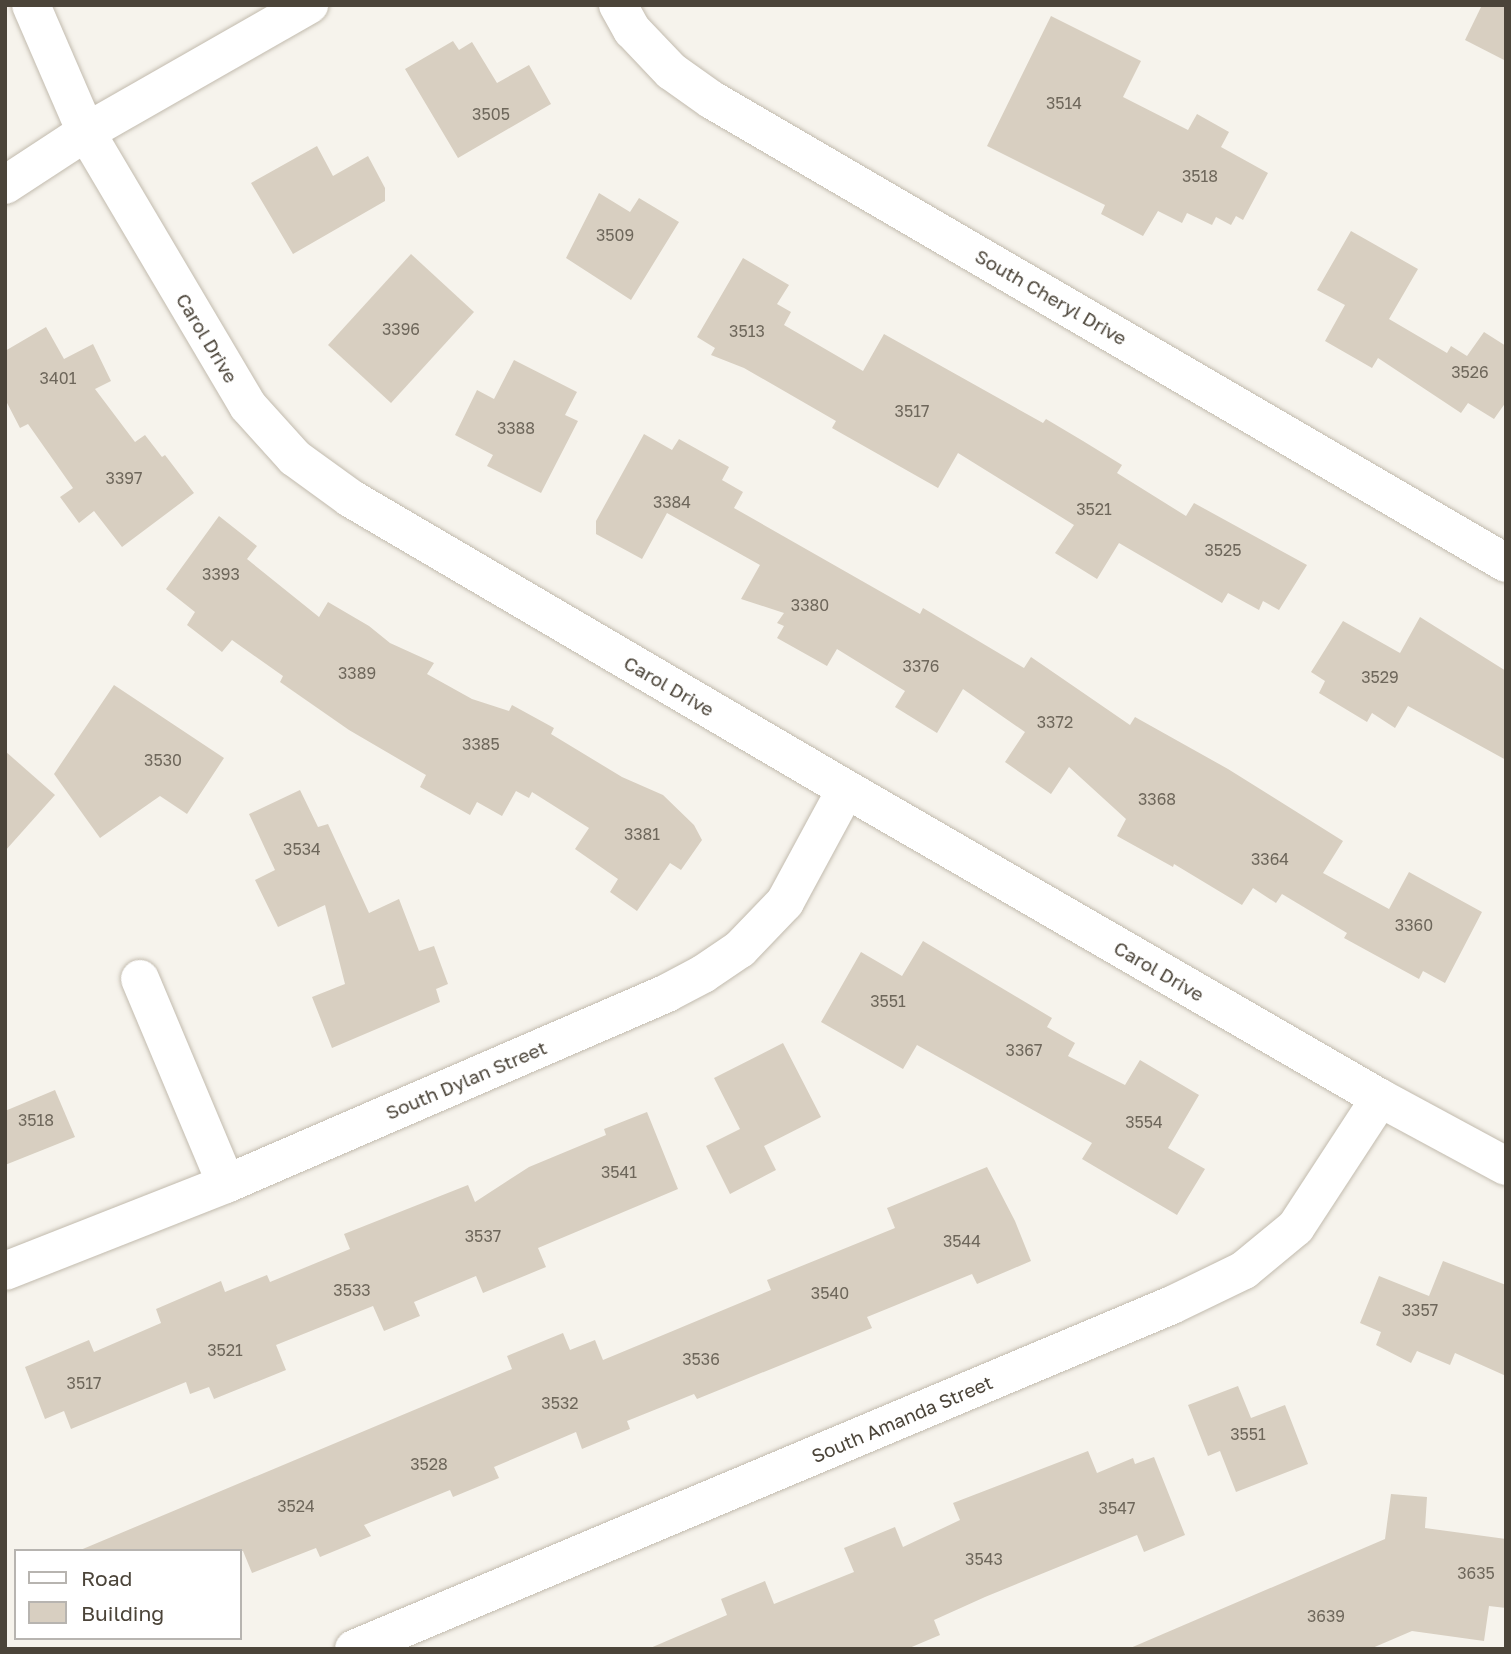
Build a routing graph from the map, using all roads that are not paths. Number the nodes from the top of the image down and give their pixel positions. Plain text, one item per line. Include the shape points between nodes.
1 (31, 5) edge
2 (309, 5) edge
3 (618, 5) edge
4 (86, 132) junction
5 (5, 185) edge
6 (1506, 563) edge
7 (846, 789) junction
8 (140, 979) dead end
9 (1380, 1098) junction
10 (1506, 1166) edge
11 (226, 1184) junction
12 (5, 1271) edge
13 (354, 1649) edge

1 - 4 street, Carol Drive
2 - 4 street
3 - 6 street, South Cheryl Drive via 632,30 671,71 712,100
4 - 5 street
4 - 7 street, Carol Drive via 248,406 295,458 350,498
7 - 9 street, Carol Drive
7 - 11 street, South Dylan Street via 785,902 740,949 703,974
8 - 11 street
9 - 10 street, Carol Drive
9 - 13 street, South Amanda Street via 1296,1227 1244,1270 1172,1305
11 - 12 street, South Dylan Street

